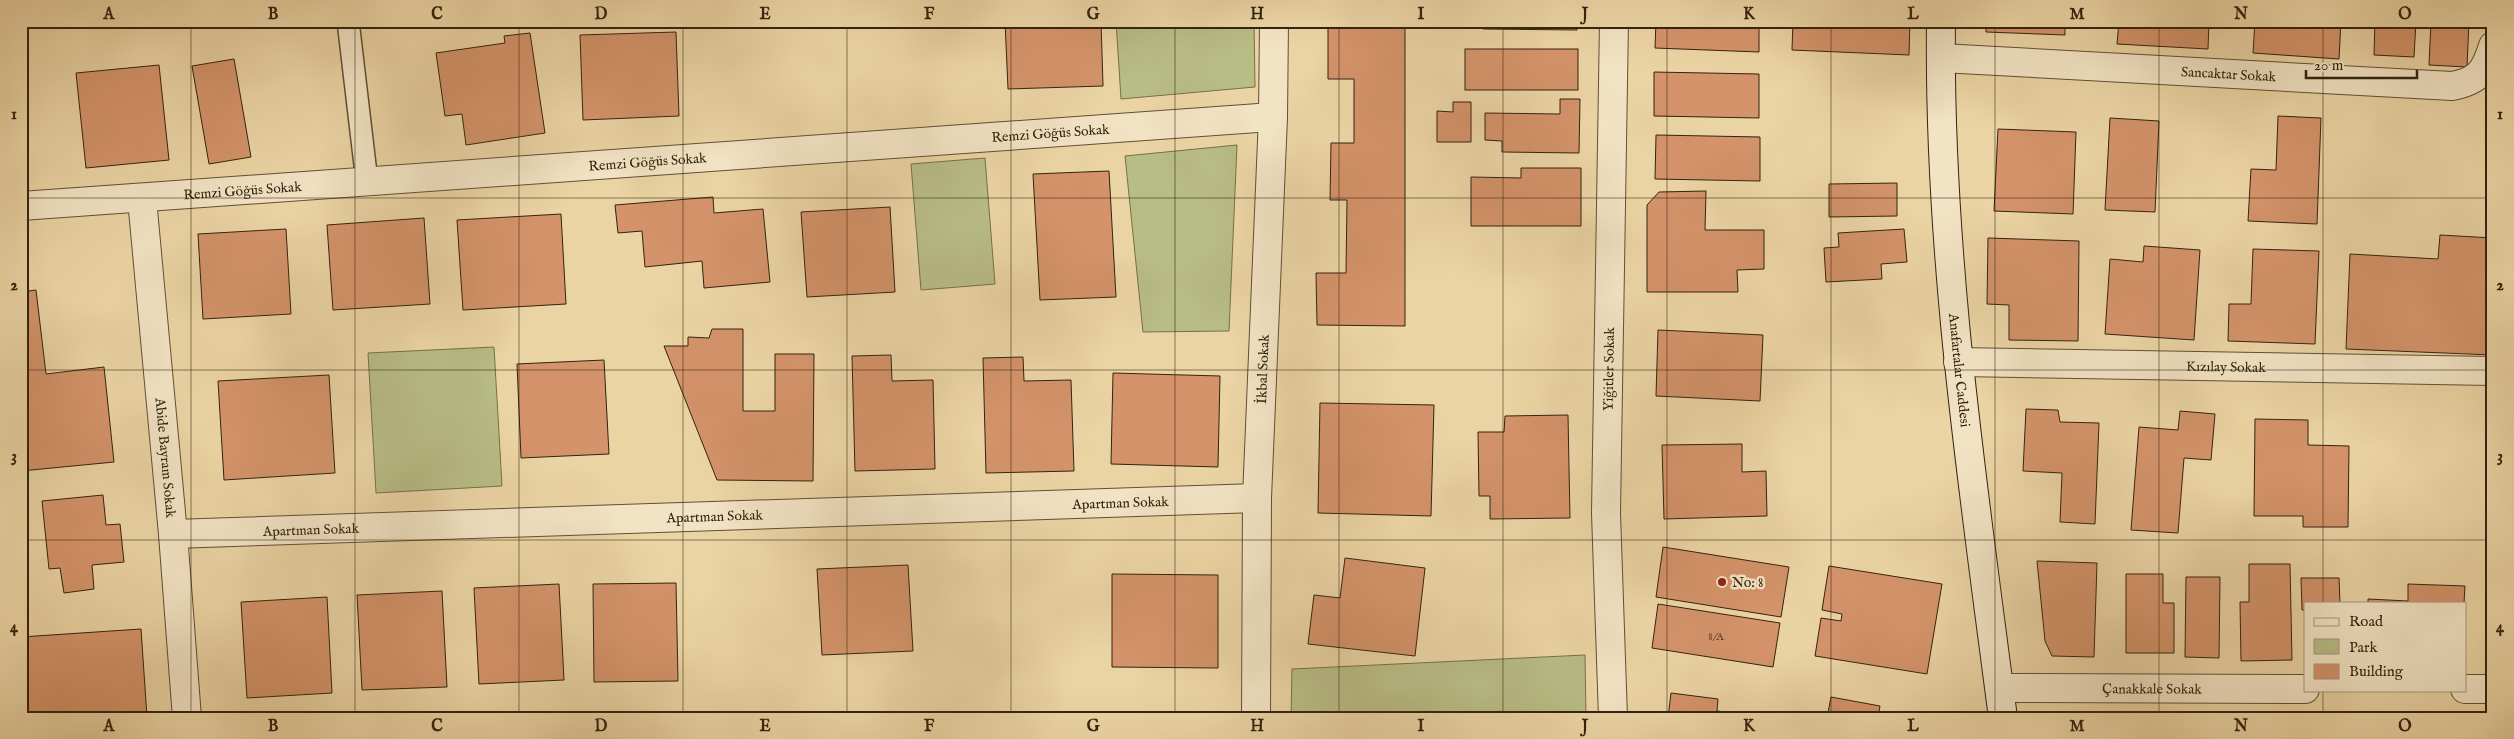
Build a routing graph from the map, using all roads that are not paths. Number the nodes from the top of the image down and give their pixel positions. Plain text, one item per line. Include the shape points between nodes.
1 (348, 21) edge
2 (1274, 21) edge
3 (1614, 21) edge
4 (1941, 21) edge
5 (2493, 46) edge
6 (1941, 58) junction
7 (1273, 117) junction
8 (367, 182) junction
9 (142, 199) junction
10 (21, 206) edge
11 (1958, 362) junction
12 (2493, 371) edge
13 (1257, 498) junction
14 (173, 534) junction
15 (2000, 688) junction
16 (2304, 689) edge
17 (2466, 689) edge
18 (2493, 689) edge
19 (187, 718) edge
20 (1256, 718) edge
21 (1614, 718) edge
22 (2004, 718) edge

1 - 8 lane
2 - 7 street, İkbal Sokak
3 - 21 street, Yiğitler Sokak via 1606,512
4 - 6 street, Anafartalar Caddesi
5 - 6 street, Sancaktar Sokak via 2479,76 2466,84 2452,86
6 - 11 street, Anafartalar Caddesi via 1947,231
7 - 8 street, Remzi Göğüs Sokak
7 - 13 street, İkbal Sokak
8 - 9 street, Remzi Göğüs Sokak
9 - 10 street, Remzi Göğüs Sokak
9 - 14 street, Abide Bayram Sokak
11 - 12 street, Kızılay Sokak
11 - 15 street, Anafartalar Caddesi
13 - 14 street, Apartman Sokak
13 - 20 street, İkbal Sokak
14 - 19 street, Abide Bayram Sokak
15 - 16 street, Çanakkale Sokak
15 - 22 street, Anafartalar Caddesi
17 - 18 street

